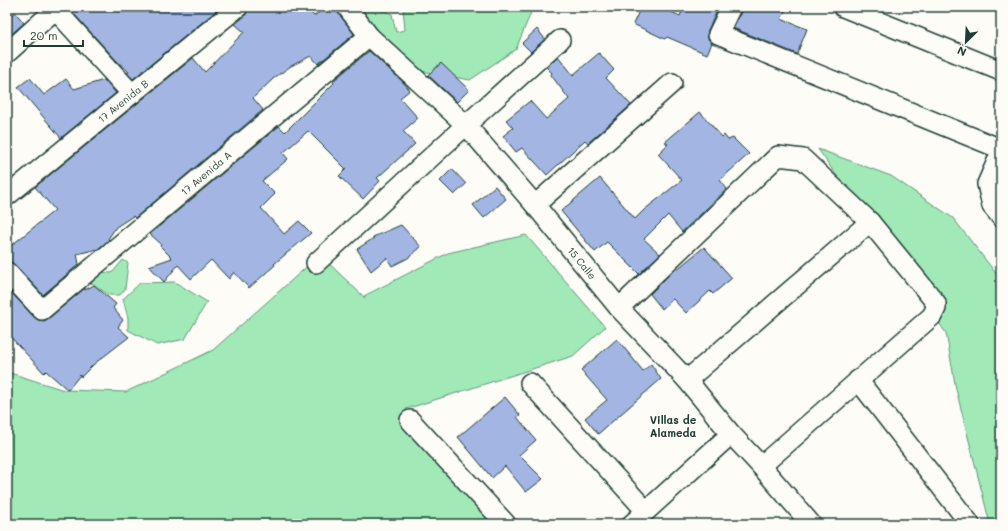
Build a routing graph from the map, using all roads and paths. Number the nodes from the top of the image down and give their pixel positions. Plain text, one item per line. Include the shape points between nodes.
1 (238, 7) edge
2 (347, 7) edge
3 (731, 7) edge
4 (843, 7) edge
5 (55, 8) edge
6 (369, 36) junction
7 (560, 40) dead end
8 (7, 52) edge
9 (1001, 70) edge
10 (672, 83) dead end
11 (132, 94) junction
12 (466, 125) junction
13 (1001, 151) edge
14 (7, 196) edge
15 (535, 205) junction
16 (1001, 217) edge
17 (870, 222) junction
18 (316, 263) dead end
19 (7, 272) edge
20 (619, 308) junction
21 (687, 380) junction
22 (858, 380) junction
23 (530, 383) dead end
24 (410, 420) dead end
25 (731, 434) junction
26 (761, 466) junction
27 (646, 511) junction
28 (506, 524) edge
29 (632, 524) edge
30 (809, 524) edge
31 (970, 524) edge

1 - 11 street, 17 Avenida B
2 - 6 street, 15 Calle
3 - 13 street via 718,34
4 - 9 street
5 - 8 street
5 - 11 street
6 - 12 street, 15 Calle
6 - 19 street, 17 Avenida A via 42,310
7 - 12 street
10 - 15 street
11 - 14 street, 17 Avenida B
12 - 15 street, 15 Calle
12 - 18 street
13 - 16 street via 987,184 992,206
15 - 20 street, 15 Calle
17 - 20 street via 803,159 778,156
17 - 21 street
17 - 22 street via 936,303 936,308 932,316
20 - 21 street, 15 Calle
21 - 25 street, 15 Calle
22 - 26 street
22 - 31 street
23 - 27 street
24 - 28 street
25 - 26 street, 15 Calle
25 - 27 street
26 - 30 street, 15 Calle
27 - 29 street

